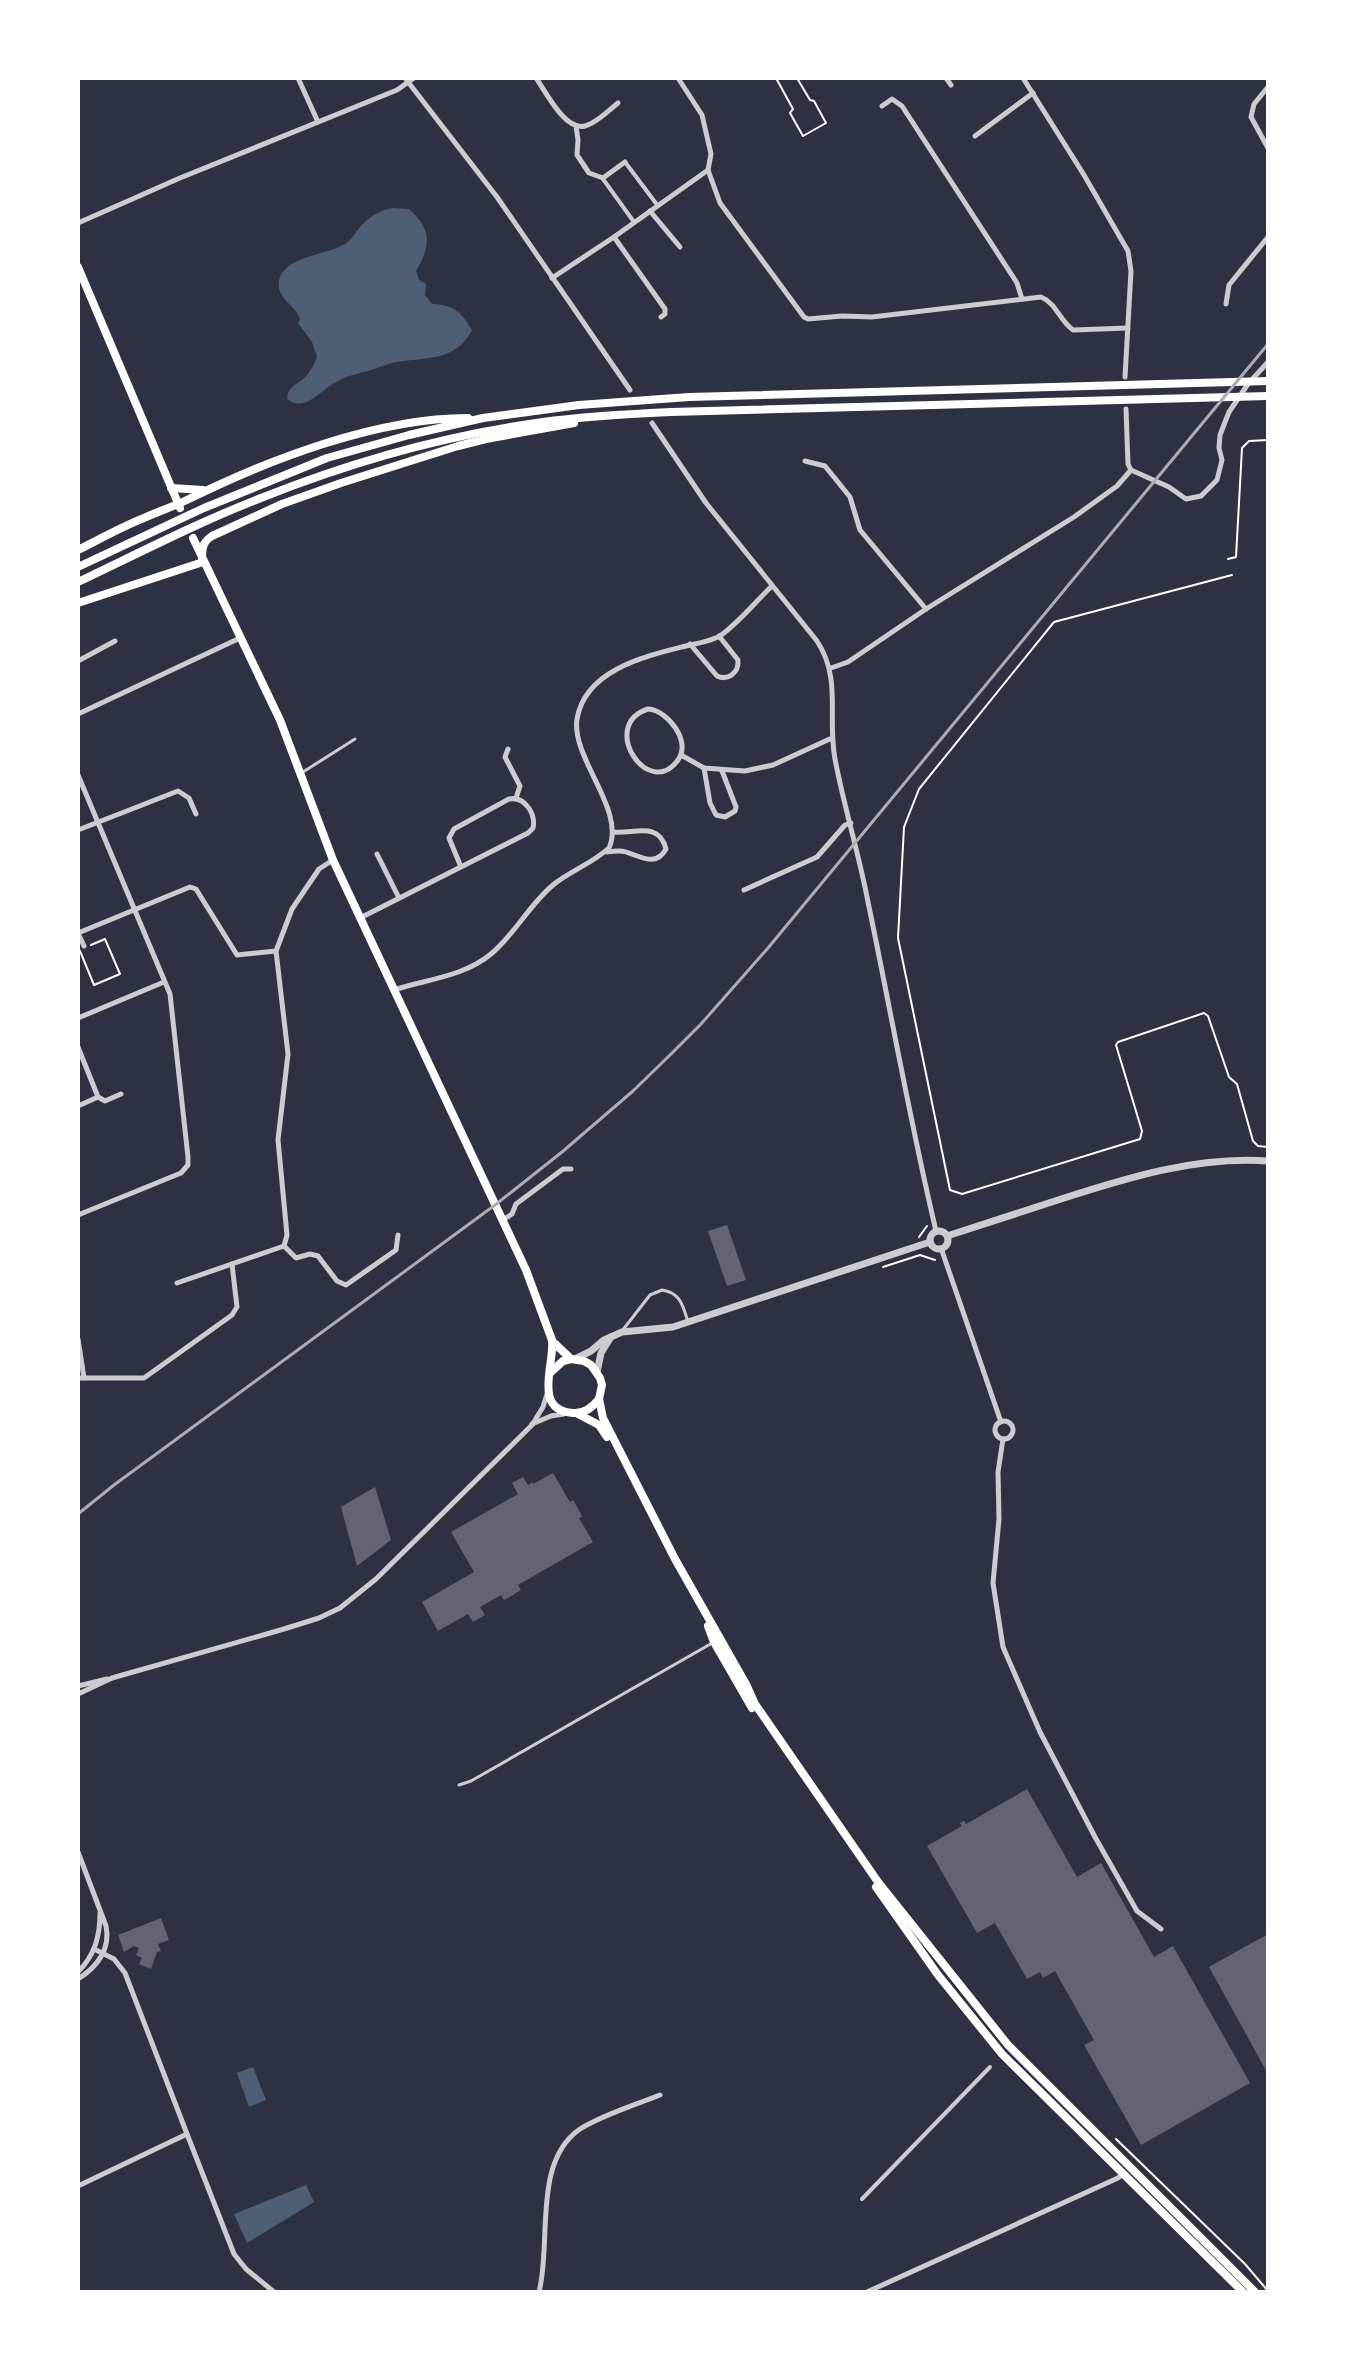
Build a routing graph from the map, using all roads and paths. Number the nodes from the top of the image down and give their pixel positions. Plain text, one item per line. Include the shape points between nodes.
1 (298, 78) edge
2 (536, 78) edge
3 (678, 78) edge
4 (776, 78) edge
5 (797, 78) edge
6 (946, 78) edge
7 (1023, 78) edge
8 (409, 79) edge
9 (951, 85) dead end
10 (1268, 87) edge
11 (1033, 93) junction
12 (618, 103) dead end
13 (882, 106) dead end
14 (318, 122) junction
15 (576, 126) junction
16 (975, 136) dead end
17 (1268, 148) edge
18 (625, 162) joint
19 (708, 170) junction
20 (603, 178) junction
21 (658, 206) junction
22 (650, 211) junction
23 (634, 222) junction
24 (78, 223) edge
25 (614, 237) junction
26 (1268, 237) edge
27 (680, 247) dead end
28 (78, 267) edge
29 (552, 278) junction
30 (1022, 299) junction
31 (1226, 304) dead end
32 (661, 317) dead end
33 (1128, 328) junction
34 (1268, 362) edge
35 (1125, 377) dead end
36 (1268, 381) edge
37 (630, 390) dead end
38 (1268, 396) edge
39 (1126, 409) dead end
40 (625, 414) junction
41 (483, 418) junction
42 (652, 423) dead end
43 (1268, 440) edge
44 (805, 461) dead end
45 (1131, 470) junction
46 (171, 488) junction
47 (204, 490) junction
48 (180, 506) junction
49 (193, 538) dead end
50 (78, 550) edge
51 (1228, 559) dead end
52 (202, 560) junction
53 (78, 567) edge
54 (1232, 575) dead end
55 (78, 582) edge
56 (772, 586) junction
57 (78, 603) edge
58 (926, 609) junction
59 (719, 636) junction
60 (241, 638) junction
61 (115, 641) dead end
62 (690, 644) junction
63 (78, 661) edge
64 (831, 668) junction
65 (78, 714) edge
66 (832, 738) junction
67 (355, 739) dead end
68 (508, 749) dead end
69 (681, 755) junction
70 (704, 768) junction
71 (722, 771) junction
72 (300, 774) junction
73 (78, 775) edge
74 (516, 798) junction
75 (196, 814) dead end
76 (98, 822) junction
77 (851, 823) junction
78 (78, 830) edge
79 (613, 832) junction
80 (606, 852) junction
81 (377, 854) dead end
82 (333, 860) junction
83 (461, 867) junction
84 (744, 890) dead end
85 (399, 898) junction
86 (134, 910) junction
87 (359, 918) junction
88 (78, 933) edge
89 (84, 946) junction
90 (276, 951) junction
91 (164, 982) junction
92 (394, 990) junction
93 (78, 1018) edge
94 (78, 1047) edge
95 (121, 1094) dead end
96 (98, 1097) junction
97 (78, 1106) edge
98 (1268, 1147) edge
99 (1268, 1161) edge
100 (571, 1169) dead end
101 (78, 1215) edge
102 (502, 1220) junction
103 (936, 1231) junction
104 (398, 1235) dead end
105 (947, 1236) junction
106 (930, 1242) junction
107 (284, 1246) junction
108 (941, 1248) junction
109 (935, 1260) dead end
110 (232, 1264) junction
111 (876, 1269) dead end
112 (177, 1283) dead end
113 (688, 1322) junction
114 (622, 1332) junction
115 (612, 1336) junction
116 (78, 1339) edge
117 (552, 1340) junction
118 (573, 1359) junction
119 (551, 1372) junction
120 (597, 1372) junction
121 (81, 1378) edge
122 (548, 1393) junction
123 (599, 1399) junction
124 (573, 1414) junction
125 (1001, 1422) junction
126 (532, 1425) junction
127 (1003, 1439) junction
128 (714, 1642) junction
129 (112, 1678) junction
130 (78, 1686) edge
131 (78, 1694) edge
132 (459, 1785) dead end
133 (78, 1852) edge
134 (100, 1908) junction
135 (1161, 1929) dead end
136 (94, 1949) junction
137 (103, 1953) junction
138 (78, 1972) edge
139 (78, 1979) edge
140 (990, 2067) dead end
141 (660, 2095) dead end
142 (1109, 2132) dead end
143 (187, 2134) junction
144 (1123, 2173) junction
145 (78, 2186) edge
146 (862, 2199) dead end
147 (1268, 2291) edge
148 (274, 2292) edge
149 (539, 2292) edge
150 (867, 2292) edge
151 (1243, 2292) edge
152 (1255, 2292) edge

1 - 14 street
2 - 15 street
3 - 19 street via 702,115 711,154
4 - 5 path via 803,136 826,123
6 - 9 street
7 - 11 street
8 - 14 street via 397,90
8 - 29 street
10 - 17 street via 1251,117
11 - 16 street
11 - 33 street via 1128,251
12 - 15 street via 592,123
13 - 30 street via 892,99 902,106 1017,283
14 - 24 street
15 - 20 street via 577,155 589,173
18 - 20 street
18 - 21 street
19 - 21 street
19 - 30 street via 720,203 808,319
20 - 23 street
21 - 22 street
22 - 23 street
22 - 27 street
23 - 25 street
25 - 29 street
25 - 32 street via 665,309
26 - 31 street via 1229,285
28 - 46 main road
29 - 37 street
30 - 33 street via 1047,300 1073,330
33 - 35 street
34 - 45 street via 1229,412 1220,435 1221,469 1201,496 1186,499
36 - 41 main road via 705,397
38 - 40 main road
39 - 45 street
40 - 52 main road via 486,439 341,483 212,536 202,548
40 - 55 main road via 509,427 346,467 209,520
41 - 47 main road via 435,418 370,431
41 - 53 main road via 327,458
42 - 56 street
43 - 51 path via 1249,441 1242,448 1236,557
44 - 58 street via 825,466 850,497 860,530
45 - 58 street via 1074,517
46 - 47 main road
46 - 48 main road
47 - 48 main road
48 - 50 main road
49 - 52 main road
52 - 57 main road
52 - 60 main road
54 - 98 path via 1054,622 919,789 904,827 898,938 950,1190 962,1194 1140,1139 1116,1045 1204,1013 1229,1077 1237,1084 1253,1141
56 - 59 street
56 - 64 street via 817,641
58 - 64 street
59 - 62 street
59 - 62 street via 738,660 729,677 717,676
60 - 65 street
60 - 72 main road
61 - 63 street
62 - 79 street via 647,655 613,672 594,684 581,706 580,744
64 - 66 street
66 - 71 street via 760,769
66 - 77 street
67 - 72 lane
68 - 74 street via 505,757 520,786
69 - 69 street via 679,736 663,713 648,709 630,721 628,745 644,768 666,770
69 - 70 street
70 - 71 street
70 - 71 street via 713,812 725,817 736,807
72 - 82 main road
73 - 76 street
74 - 83 street via 454,829 449,838
74 - 83 street via 527,806 533,828
75 - 76 street via 189,798 178,791
76 - 78 street
76 - 86 street
77 - 84 street via 817,857
77 - 103 street
79 - 80 street
79 - 80 street via 651,831 662,837 666,849 656,860
80 - 92 street via 541,896 505,940 477,963
81 - 85 street
82 - 87 main road
82 - 90 street via 319,869 292,909
83 - 85 street
85 - 87 street
86 - 88 street
86 - 90 street via 194,887 237,955
86 - 91 street
87 - 92 main road
88 - 89 street
89 - 89 path via 105,939 120,974 94,985 80,950
90 - 107 street via 288,1054 278,1140
91 - 93 street
91 - 101 street via 172,1001 188,1165 181,1173
92 - 102 main road
94 - 96 street
95 - 96 street via 105,1101
96 - 97 street
99 - 105 street via 1238,1159 1139,1176
100 - 102 street via 540,1186
102 - 117 main road
103 - 105 street
103 - 106 street
104 - 107 street via 396,1250 346,1285 318,1256 296,1258
105 - 108 street
106 - 108 street
106 - 113 street
107 - 110 street
108 - 125 street
109 - 111 path via 920,1255
110 - 112 street
110 - 121 street via 237,1307 232,1315 144,1378
113 - 114 street
113 - 114 lane via 677,1295 662,1290 650,1295
114 - 115 street
115 - 118 street
115 - 120 street
116 - 121 street
117 - 118 main road
117 - 119 main road
118 - 119 main road
118 - 120 main road
119 - 122 main road
120 - 123 main road via 602,1385
122 - 124 main road via 555,1406
122 - 126 street
123 - 124 main road via 590,1409
123 - 152 main road via 603,1418 651,1512 755,1704 878,1882 1008,2045
124 - 126 street
124 - 128 main road via 602,1428
125 - 127 street via 995,1432
125 - 127 street via 1009,1422 1013,1429
126 - 129 street via 340,1608
127 - 135 street via 993,1583 1003,1647 1040,1732 1102,1850 1137,1911
128 - 132 lane
128 - 144 main road via 743,1694 938,1975 1002,2054
129 - 130 street
129 - 131 street
133 - 134 street
134 - 136 street
134 - 137 street via 107,1929
136 - 137 street
136 - 138 street
137 - 139 street
137 - 143 street via 125,1973
140 - 146 street
141 - 149 street via 583,2127 558,2153 551,2173
142 - 147 path
143 - 145 street
143 - 148 street via 234,2254
144 - 150 street
144 - 151 main road

